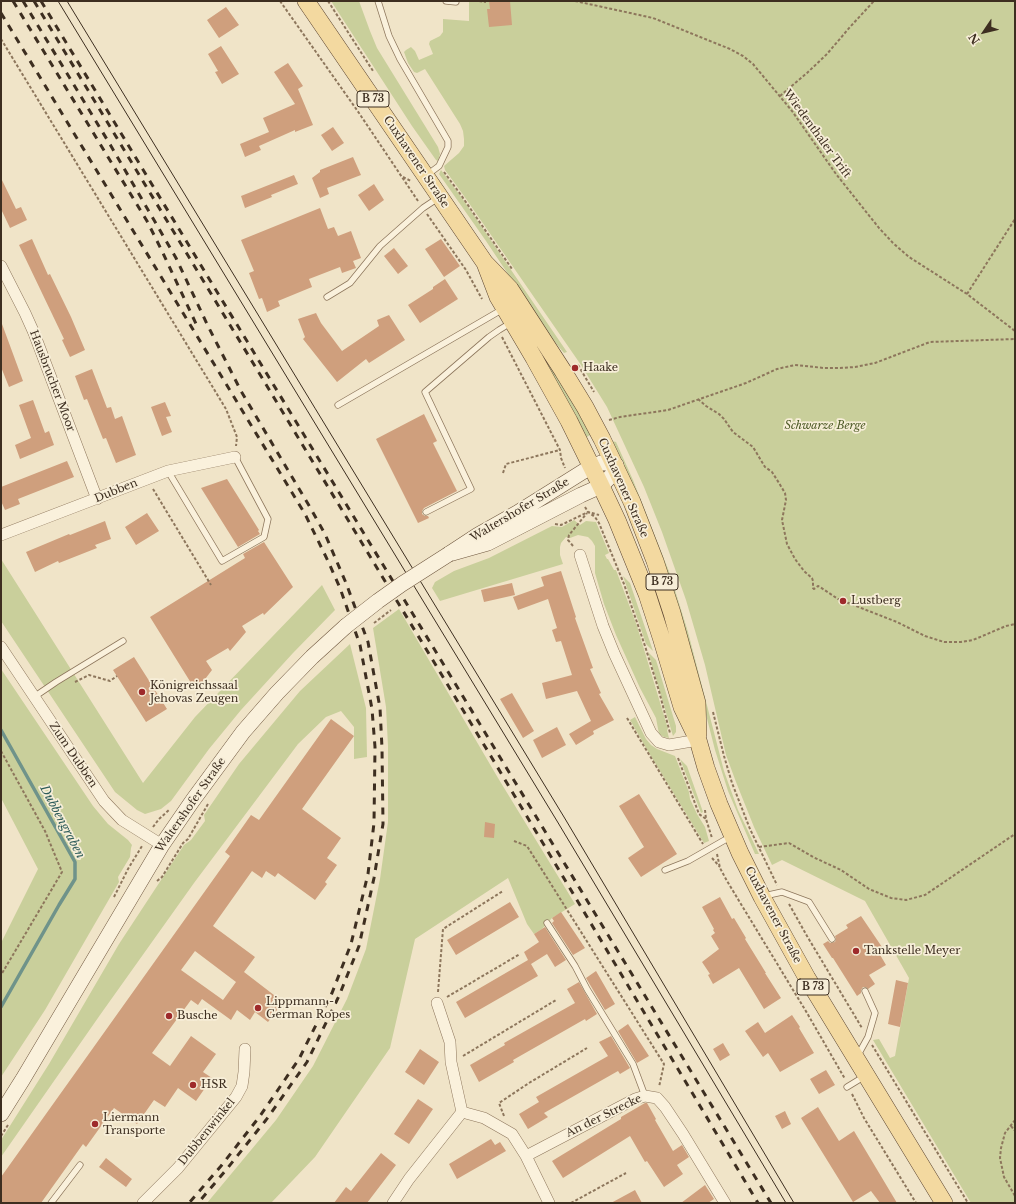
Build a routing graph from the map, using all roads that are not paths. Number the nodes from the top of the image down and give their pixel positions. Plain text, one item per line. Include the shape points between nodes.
1 (306, 1) edge
2 (378, 1) edge
3 (446, 1) edge
4 (456, 2) dead end
5 (426, 177) junction
6 (439, 197) junction
7 (485, 263) junction
8 (1, 266) edge
9 (327, 297) dead end
10 (509, 315) junction
11 (338, 405) dead end
12 (235, 457) joint
13 (616, 465) junction
14 (592, 466) junction
15 (168, 471) junction
16 (601, 486) junction
17 (97, 499) junction
18 (426, 512) dead end
19 (1, 535) edge
20 (449, 554) junction
21 (580, 555) road end
22 (123, 641) dead end
23 (1, 647) edge
24 (34, 697) junction
25 (698, 740) junction
26 (732, 836) junction
27 (162, 845) junction
28 (665, 870) dead end
29 (762, 897) junction
30 (547, 923) dead end
31 (832, 939) dead end
32 (865, 991) dead end
33 (437, 1003) road end
34 (245, 1049) dead end
35 (856, 1058) junction
36 (866, 1075) junction
37 (848, 1087) road end
38 (645, 1096) junction
39 (462, 1112) junction
40 (1, 1114) edge
41 (526, 1156) junction
42 (80, 1165) dead end
43 (51, 1203) edge
44 (144, 1203) edge
45 (393, 1203) edge
46 (549, 1203) edge
47 (726, 1203) edge
48 (944, 1203) edge

1 - 5 main road, Cuxhavener Straße / B 73
2 - 5 lane via 389,36 400,59 447,138 448,147 439,166
3 - 4 lane
5 - 6 main road, Cuxhavener Straße / B 73
6 - 7 main road, Cuxhavener Straße / B 73
6 - 9 lane via 380,246 350,283
7 - 10 main road, Cuxhavener Straße / B 73 via 498,297
7 - 13 main road, Cuxhavener Straße / B 73 via 510,288 525,311 585,407
8 - 17 street, Hausbrucher Moor via 31,326
10 - 11 lane
10 - 14 main road, Cuxhavener Straße / B 73
10 - 18 lane via 499,330 424,392 471,489
12 - 15 street, Dubben
12 - 15 lane via 268,519 264,537 222,561
13 - 14 main road via 606,463
13 - 16 main road via 612,476
13 - 25 main road, Cuxhavener Straße / B 73 via 643,528 672,613 697,703
14 - 16 main road, Cuxhavener Straße / B 73
14 - 20 main road, Waltershofer Straße
15 - 17 street, Dubben
16 - 20 main road, Waltershofer Straße via 488,543
16 - 25 main road, Cuxhavener Straße / B 73 via 647,594 682,707
17 - 19 street, Dubben
20 - 27 main road, Waltershofer Straße, bridge via 396,588 346,626 307,662 243,732
21 - 25 street via 614,654 651,733 659,742 669,745
22 - 24 lane
23 - 24 street, Zum Dubben
24 - 27 street, Zum Dubben via 110,809 122,820
25 - 26 main road, Cuxhavener Straße / B 73
26 - 28 lane via 688,861
26 - 29 main road, Cuxhavener Straße / B 73
27 - 40 main road, Waltershofer Straße
29 - 31 lane via 782,892 809,902
29 - 35 main road, Cuxhavener Straße / B 73
30 - 38 lane via 633,1064
32 - 35 lane via 875,1013 868,1037
33 - 39 street via 450,1042 451,1062
34 - 44 street, Dubbenwinkel via 242,1086 236,1097 178,1168
35 - 36 main road, Cuxhavener Straße / B 73
36 - 37 lane
36 - 48 main road, Cuxhavener Straße / B 73
38 - 41 street, An der Strecke
38 - 47 street, An der Strecke via 657,1098 665,1107
39 - 41 street via 484,1118 512,1134
39 - 45 street
41 - 46 street
42 - 43 lane

